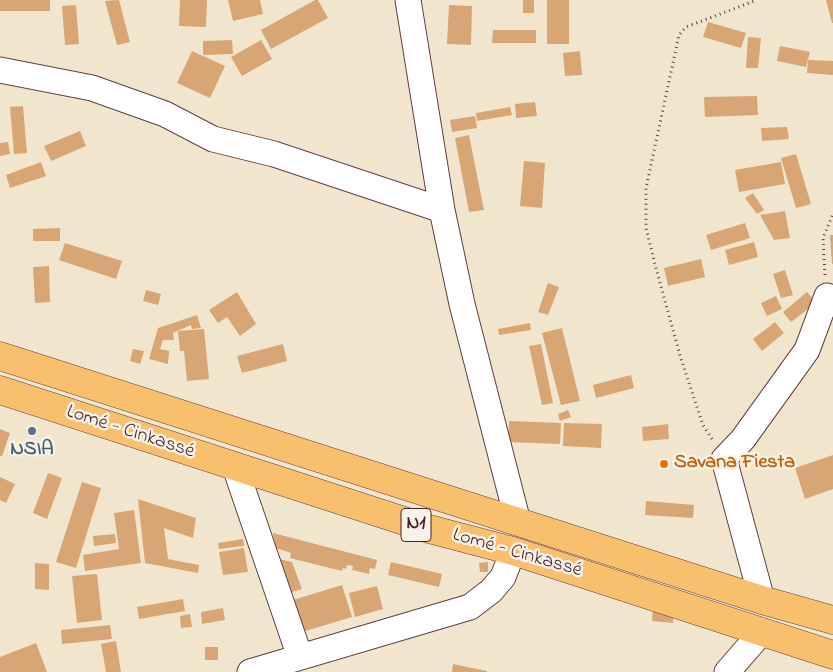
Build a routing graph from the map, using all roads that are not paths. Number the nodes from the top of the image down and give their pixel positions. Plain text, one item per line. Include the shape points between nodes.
1 (408, 0) edge
2 (0, 70) edge
3 (442, 210) junction
4 (833, 323) edge
5 (0, 356) edge
6 (0, 390) edge
7 (235, 467) junction
8 (518, 522) junction
9 (513, 551) junction
10 (762, 600) junction
11 (833, 620) edge
12 (761, 633) junction
13 (833, 656) edge
14 (300, 657) junction
15 (250, 672) edge
16 (727, 672) edge

1 - 3 street
2 - 3 street via 92,88 165,114 213,139 274,154
3 - 8 street via 462,304
4 - 10 street via 826,296 807,350 743,439 724,459
5 - 8 highway, Lomé - Cinkassé / N1
6 - 7 highway, Lomé - Cinkassé / N1
7 - 9 highway, Lomé - Cinkassé / N1 via 429,530
7 - 14 street
8 - 9 highway
8 - 10 highway, Lomé - Cinkassé / N1
9 - 12 highway, Lomé - Cinkassé / N1
9 - 14 street via 503,576 491,591 470,607
10 - 11 highway, Lomé - Cinkassé / N1
12 - 13 highway, Lomé - Cinkassé / N1
12 - 16 street
14 - 15 street

